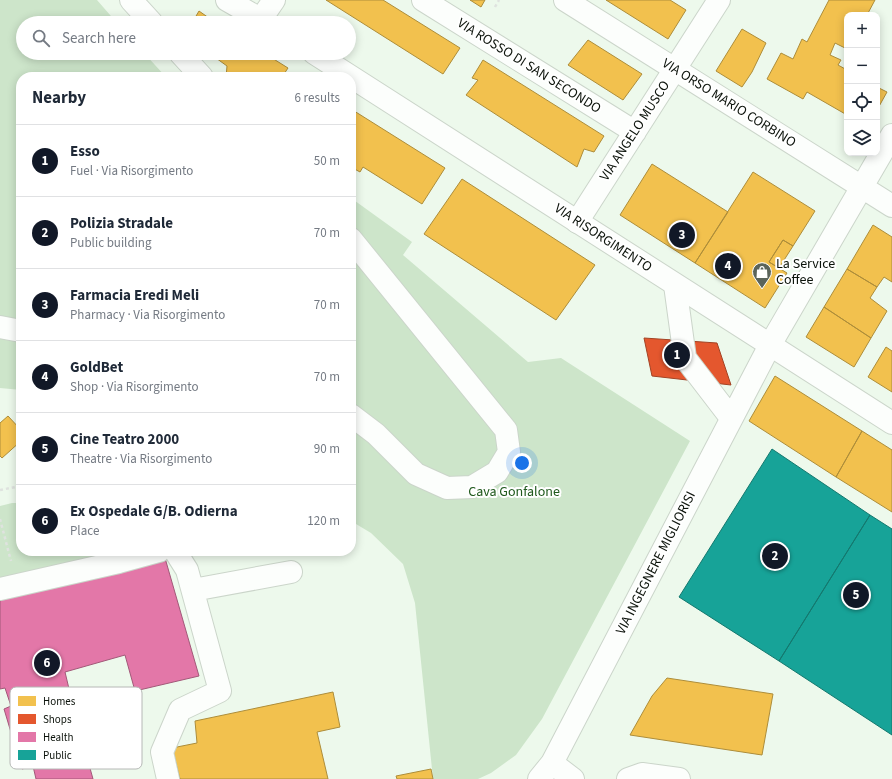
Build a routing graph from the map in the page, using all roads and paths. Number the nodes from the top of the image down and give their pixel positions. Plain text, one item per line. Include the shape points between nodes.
1 (131, 0) edge
2 (227, 0) edge
3 (274, 0) edge
4 (423, 0) edge
5 (499, 0) edge
6 (565, 0) edge
7 (719, 0) edge
8 (495, 7) dead end
9 (146, 16) edge
10 (255, 16) edge
11 (266, 16) edge
12 (186, 60) edge
13 (325, 60) edge
14 (675, 69) junction
15 (197, 72) edge
16 (344, 72) edge
17 (356, 80) edge
18 (635, 132) junction
19 (892, 135) edge
20 (862, 187) junction
21 (892, 206) edge
22 (577, 222) junction
23 (356, 245) edge
24 (675, 285) junction
25 (0, 328) edge
26 (16, 330) edge
27 (770, 345) junction
28 (731, 418) junction
29 (356, 419) edge
30 (892, 423) edge
31 (16, 487) edge
32 (0, 490) edge
33 (0, 519) edge
34 (138, 556) edge
35 (178, 556) edge
36 (291, 572) dead end
37 (9, 587) edge
38 (193, 590) junction
39 (546, 771) edge
40 (168, 779) edge
41 (573, 779) edge
42 (628, 779) edge
43 (679, 779) edge

1 - 9 street
2 - 10 street
3 - 11 street
4 - 18 street, VIA ROSSO DI SAN SECONDO
5 - 8 path
6 - 14 street, VIA ORSO MARIO CORBINO
7 - 14 street, VIA ANGELO MUSCO
12 - 15 street
13 - 16 street, VIA RISORGIMENTO
14 - 18 street, VIA ANGELO MUSCO
14 - 20 street, VIA ORSO MARIO CORBINO
17 - 22 street, VIA RISORGIMENTO
18 - 22 street, VIA ANGELO MUSCO
19 - 20 street, VIA INGEGNERE MIGLIORISI
20 - 21 street, VIA ORSO MARIO CORBINO
20 - 27 street, VIA INGEGNERE MIGLIORISI
22 - 24 street, VIA RISORGIMENTO
23 - 29 street via 506,430 509,452 497,472 472,487 447,488 416,474 376,434
24 - 27 street, VIA RISORGIMENTO
24 - 28 street via 685,358
25 - 26 street
27 - 28 street, VIA INGEGNERE MIGLIORISI
27 - 30 street, VIA RISORGIMENTO
28 - 39 street, VIA INGEGNERE MIGLIORISI
31 - 32 path
33 - 37 path
34 - 37 street
35 - 38 street via 187,570
36 - 38 street
38 - 40 street via 220,691 180,710 162,752
39 - 41 street
42 - 43 street via 642,774

